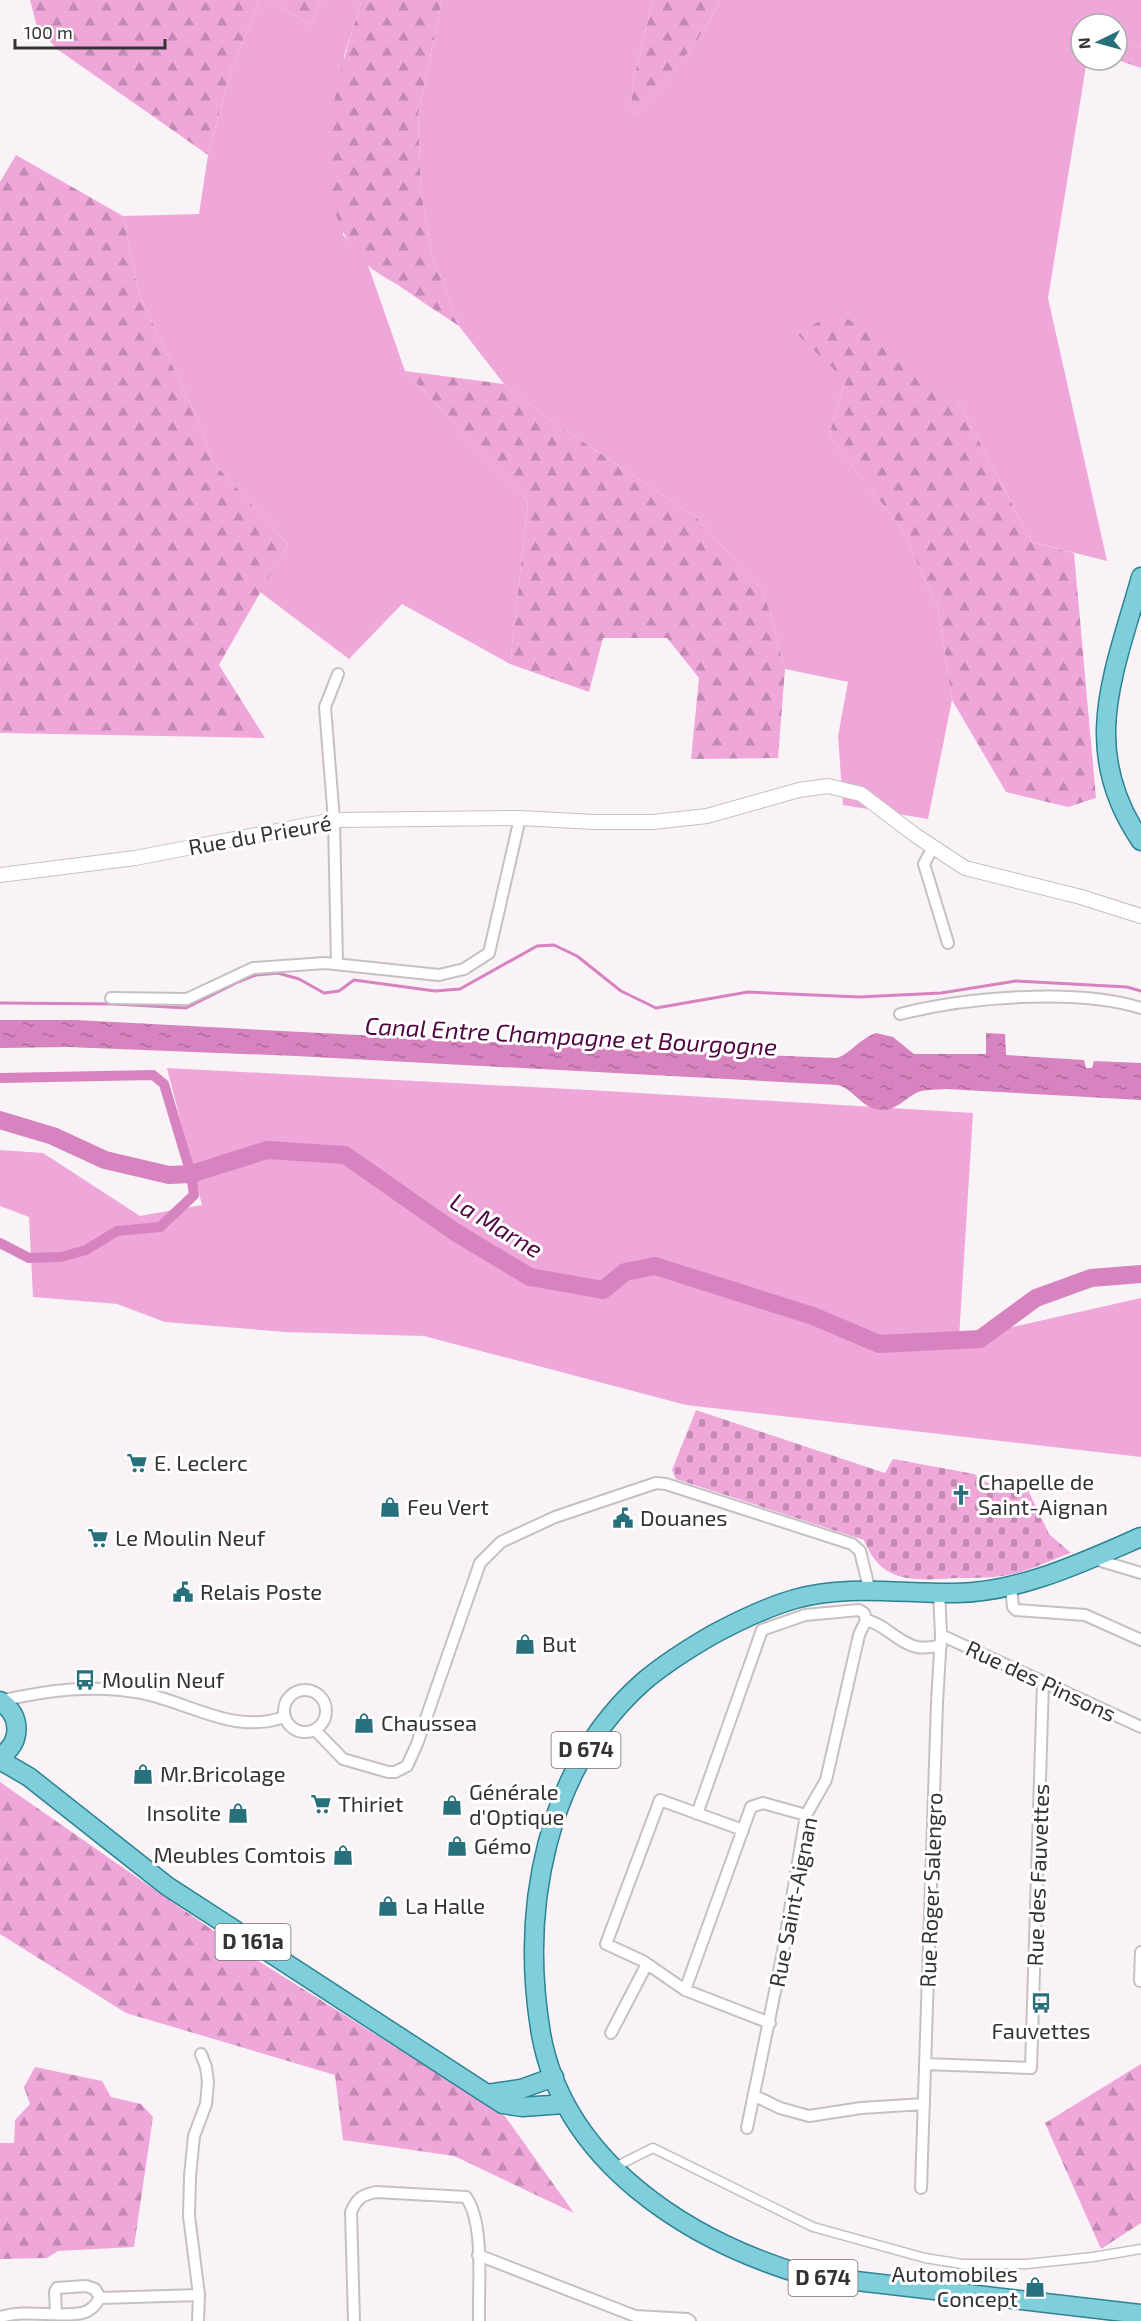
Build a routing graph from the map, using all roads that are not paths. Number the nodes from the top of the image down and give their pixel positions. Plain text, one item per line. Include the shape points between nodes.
1 (1141, 577) edge
2 (338, 674) dead end
3 (520, 818) junction
4 (334, 820) junction
5 (1141, 841) edge
6 (933, 847) junction
7 (1, 874) edge
8 (1141, 916) edge
9 (948, 943) dead end
10 (337, 964) junction
11 (111, 998) dead end
12 (1141, 1008) edge
13 (900, 1014) dead end
14 (1141, 1537) edge
15 (1098, 1555) junction
16 (1141, 1573) edge
17 (1011, 1586) junction
18 (870, 1592) junction
19 (939, 1592) junction
20 (866, 1620) junction
21 (941, 1640) junction
22 (1141, 1640) edge
23 (1043, 1682) junction
24 (30, 1695) junction
25 (0, 1701) edge
26 (284, 1717) junction
27 (15, 1719) junction
28 (1141, 1727) edge
29 (315, 1730) junction
30 (4, 1754) edge
31 (697, 1814) junction
32 (806, 1815) junction
33 (743, 1830) junction
34 (1141, 1952) edge
35 (647, 1964) junction
36 (1140, 1981) edge
37 (685, 1990) junction
38 (770, 2023) junction
39 (611, 2033) dead end
40 (201, 2054) dead end
41 (925, 2064) junction
42 (554, 2077) junction
43 (487, 2094) junction
44 (755, 2096) junction
45 (565, 2103) junction
46 (924, 2104) junction
47 (747, 2128) dead end
48 (613, 2168) junction
49 (921, 2188) dead end
50 (1141, 2249) edge
51 (478, 2255) junction
52 (199, 2295) junction
53 (100, 2298) junction
54 (56, 2313) junction
55 (1141, 2314) edge
56 (0, 2317) edge
57 (198, 2321) edge
58 (354, 2321) edge
59 (478, 2321) edge
60 (690, 2321) edge

1 - 5 main road via 1111,690 1105,746 1121,806
2 - 4 street via 324,707
3 - 4 street, Rue du Prieuré
3 - 6 street, Rue du Prieuré via 653,822 707,816 799,789 828,786 861,794
3 - 10 street via 489,953 464,969 439,975
4 - 7 street, Rue du Prieuré via 135,858
4 - 10 street
6 - 8 street, Rue du Prieuré via 965,868
6 - 9 street via 924,864
10 - 11 street via 253,968 187,999
12 - 13 street via 1118,1001 1074,997 1019,998
14 - 15 main road, D 674
15 - 16 street via 1101,1561
15 - 17 main road, D 674
17 - 19 main road, D 674
17 - 22 street via 1016,1610 1085,1615
18 - 19 main road, D 674
18 - 29 street via 860,1551 852,1544 656,1483 555,1517 501,1542 480,1563 417,1744 402,1770 388,1772 343,1759
18 - 42 main road, D 674 via 797,1598 719,1631 642,1683 587,1748 555,1818 542,1866 536,1911 538,2012
19 - 21 street, Rue Roger Salengro
20 - 21 street via 918,1647
20 - 31 street via 859,1610 806,1615 762,1630
20 - 32 street, Rue Saint-Aignan via 852,1662 826,1780
21 - 23 street, Rue des Pinsons
21 - 41 street, Rue Roger Salengro
23 - 28 street, Rue des Pinsons
23 - 41 street, Rue des Fauvettes via 1031,2068
24 - 25 street
24 - 26 street via 62,1689 116,1689 143,1693 247,1724
24 - 27 street
25 - 27 main road
26 - 29 street via 296,1730
26 - 29 street via 289,1697 301,1690 314,1692 326,1710
27 - 30 main road via 17,1727
30 - 43 main road, D 161a via 19,1762 29,1777 167,1886
31 - 33 street
31 - 35 street via 660,1800 606,1944
32 - 33 street via 763,1803 752,1807
32 - 38 street, Rue Saint-Aignan
33 - 37 street
34 - 36 street
35 - 37 street
35 - 39 street
37 - 38 street
38 - 44 street, Rue Saint-Aignan
40 - 52 street via 208,2082 206,2104 194,2136 189,2216
41 - 46 street, Rue Roger Salengro
42 - 43 main road via 521,2089
42 - 45 main road, D 674
43 - 45 main road, D 161a via 503,2104 522,2107
44 - 46 street via 809,2116
44 - 47 street, Rue Saint-Aignan
45 - 48 main road, D 674 via 594,2148
46 - 49 street, Rue Roger Salengro
48 - 50 street via 653,2148 813,2227 925,2258 962,2264 1027,2264
48 - 55 main road, D 674 via 698,2231 752,2258 804,2275
51 - 58 street via 473,2207 466,2196 365,2194 356,2200 351,2212
51 - 59 street
51 - 60 street via 635,2316
52 - 53 street
52 - 57 street
53 - 54 street via 84,2313
53 - 54 street via 95,2289 86,2286 57,2288
54 - 56 street via 12,2313

